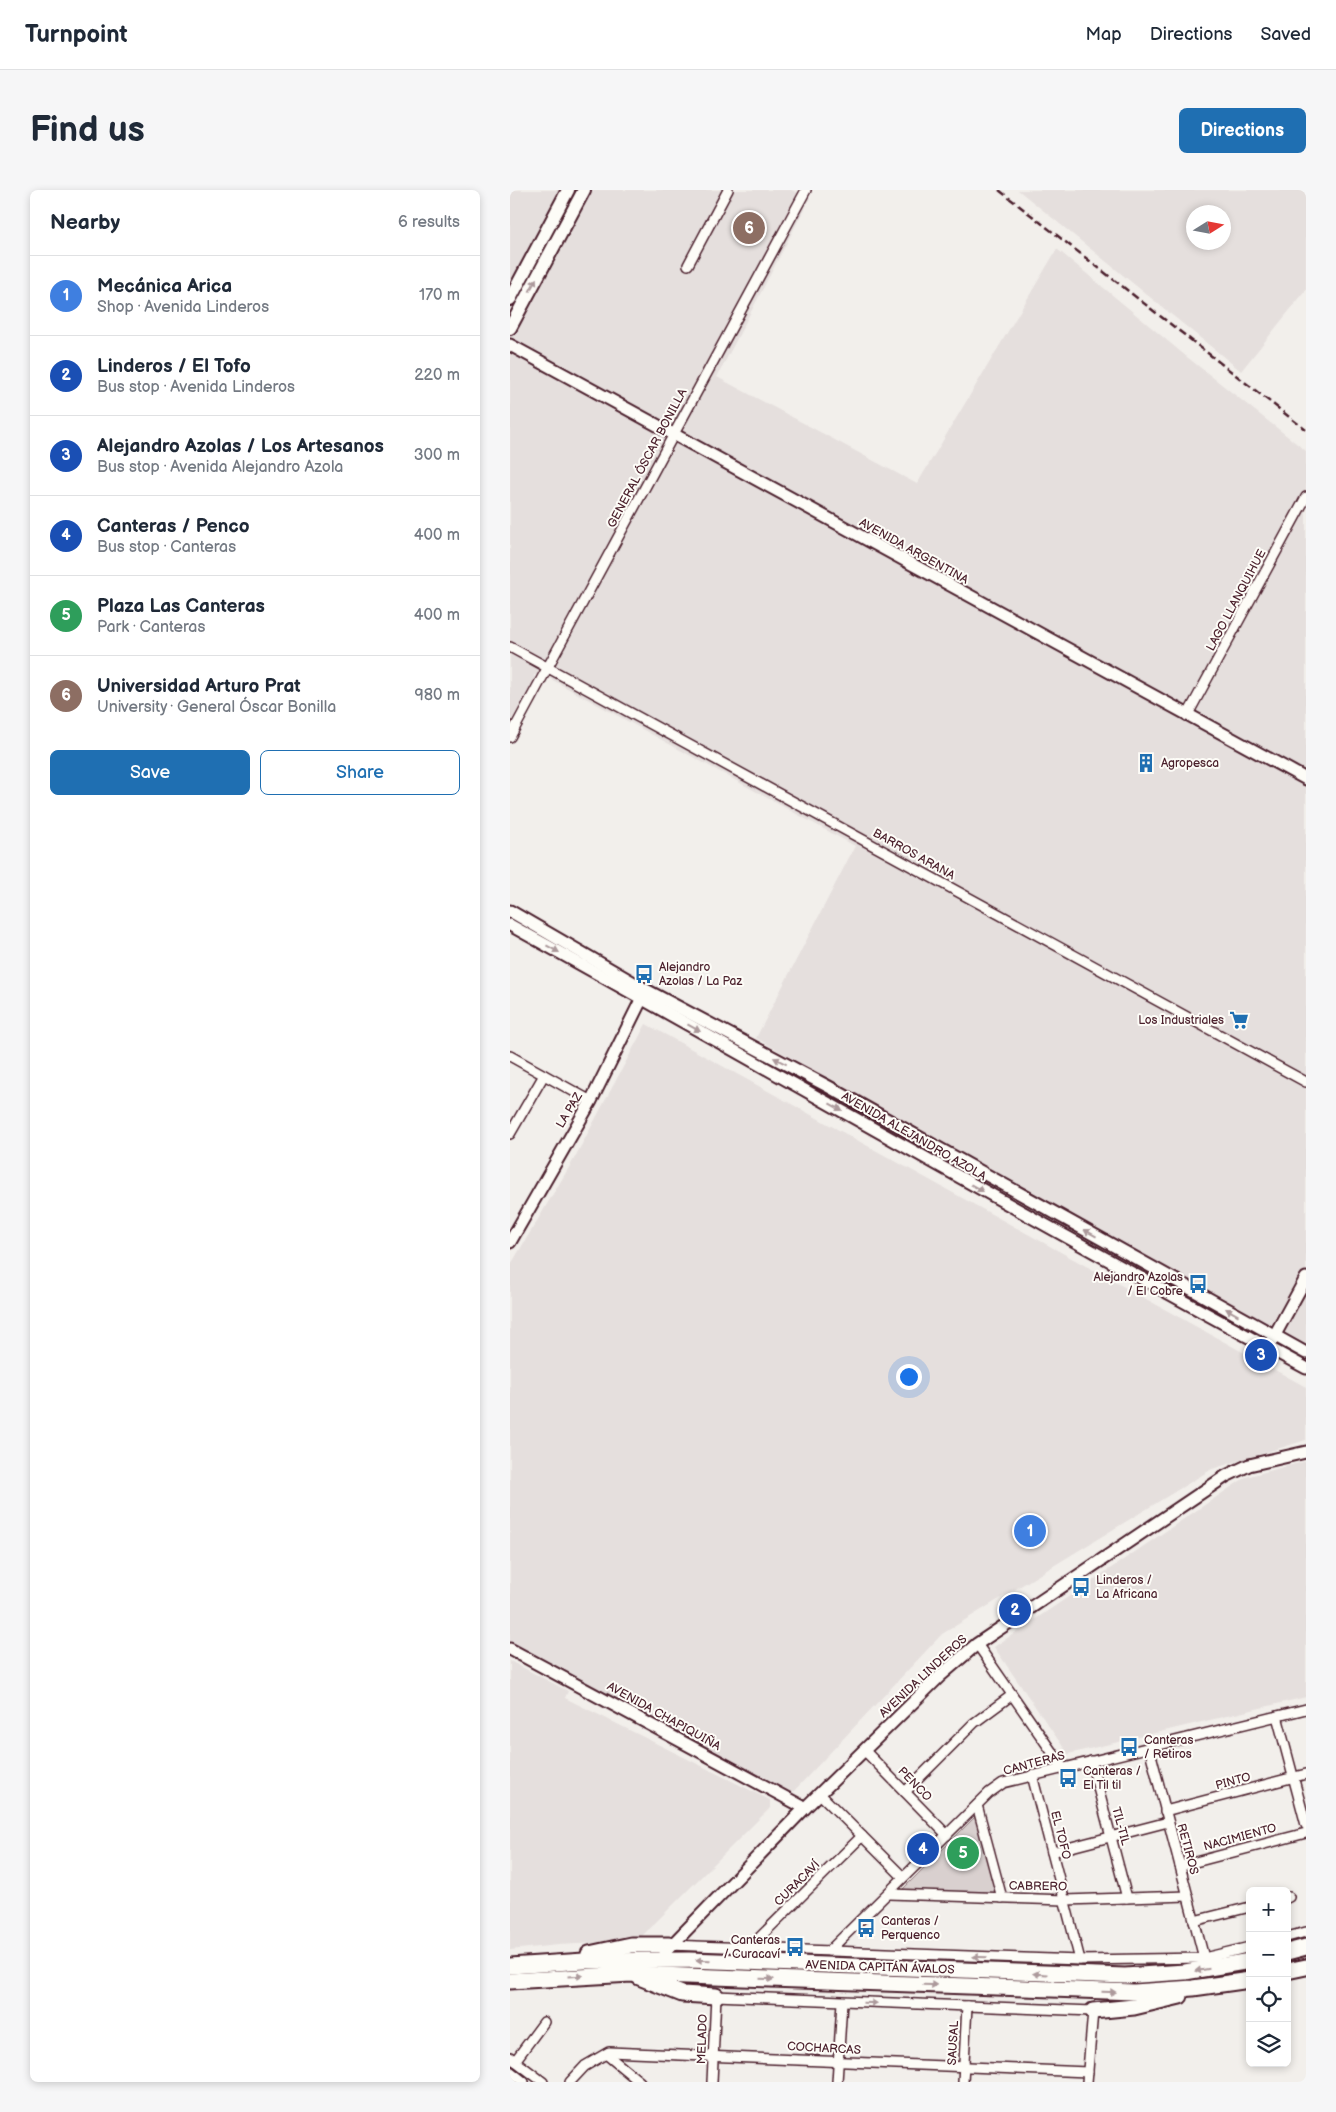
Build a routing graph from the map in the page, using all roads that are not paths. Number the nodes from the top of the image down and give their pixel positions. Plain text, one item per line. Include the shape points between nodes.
1 (568, 190) edge
2 (584, 190) edge
3 (728, 190) edge
4 (806, 190) edge
5 (557, 209) junction
6 (570, 216) junction
7 (688, 265) dead end
8 (510, 298) edge
9 (510, 328) edge
10 (510, 345) edge
11 (673, 436) junction
12 (1306, 496) edge
13 (510, 647) edge
14 (548, 668) junction
15 (1187, 716) junction
16 (510, 737) edge
17 (1306, 780) edge
18 (510, 911) edge
19 (510, 925) edge
20 (644, 994) junction
21 (510, 1056) edge
22 (544, 1075) junction
23 (1306, 1082) edge
24 (591, 1101) junction
25 (510, 1134) edge
26 (512, 1235) edge
27 (1306, 1278) edge
28 (1275, 1336) junction
29 (1268, 1348) junction
30 (1306, 1352) edge
31 (1306, 1368) edge
32 (1306, 1452) edge
33 (977, 1644) junction
34 (510, 1649) edge
35 (1012, 1695) junction
36 (1306, 1709) edge
37 (1277, 1716) junction
38 (1149, 1747) junction
39 (865, 1751) junction
40 (1090, 1761) junction
41 (1063, 1768) junction
42 (1306, 1774) edge
43 (1032, 1775) junction
44 (1294, 1778) junction
45 (905, 1792) junction
46 (820, 1794) junction
47 (977, 1805) junction
48 (805, 1808) junction
49 (1165, 1811) junction
50 (1168, 1822) junction
51 (1306, 1824) edge
52 (1306, 1833) edge
53 (947, 1835) junction
54 (862, 1836) junction
55 (1111, 1837) junction
56 (1052, 1852) junction
57 (1180, 1866) junction
58 (903, 1877) junction
59 (888, 1894) junction
60 (1188, 1896) junction
61 (1002, 1898) junction
62 (1127, 1898) junction
63 (1064, 1900) junction
64 (1246, 1908) edge
65 (1194, 1922) junction
66 (1306, 1932) edge
67 (1291, 1936) edge
68 (669, 1945) junction
69 (1306, 1947) edge
70 (749, 1948) junction
71 (1246, 1948) edge
72 (829, 1951) junction
73 (1291, 1951) edge
74 (1204, 1958) junction
75 (659, 1959) junction
76 (1080, 1960) junction
77 (554, 1962) junction
78 (1246, 1962) edge
79 (510, 1966) edge
80 (1306, 1967) edge
81 (1291, 1971) edge
82 (631, 1974) junction
83 (550, 1978) junction
84 (1246, 1981) edge
85 (510, 1982) edge
86 (1210, 1986) junction
87 (510, 1988) edge
88 (716, 1996) junction
89 (842, 2002) junction
90 (968, 2006) junction
91 (1092, 2010) junction
92 (544, 2022) dead end
93 (606, 2054) junction
94 (714, 2056) junction
95 (513, 2059) edge
96 (839, 2061) junction
97 (964, 2067) junction
98 (510, 2071) edge
99 (1088, 2072) junction
100 (524, 2082) edge
101 (543, 2082) edge
102 (570, 2082) edge
103 (640, 2082) edge
104 (712, 2082) edge
105 (838, 2082) edge
106 (963, 2082) edge
107 (1087, 2082) edge

1 - 5 main road
2 - 6 main road
3 - 7 street
4 - 11 street, GENERAL ÓSCAR BONILLA
5 - 6 main road
5 - 8 main road
9 -> 6 main road
10 - 11 street, AVENIDA ARGENTINA
11 - 14 street, GENERAL ÓSCAR BONILLA
11 - 15 street, AVENIDA ARGENTINA
12 - 15 street, LAGO LLANQUIHUE
13 - 14 street, BARROS ARANA
14 - 16 street, GENERAL ÓSCAR BONILLA
14 - 23 street, BARROS ARANA
15 - 17 street, AVENIDA ARGENTINA
18 - 20 street, AVENIDA ALEJANDRO AZOLA
19 -> 20 street, AVENIDA ALEJANDRO AZOLA
20 - 24 street, LA PAZ
28 -> 20 street, AVENIDA ALEJANDRO AZOLA via 829,1087
20 -> 29 street, AVENIDA ALEJANDRO AZOLA via 1026,1216
21 - 22 street
22 - 24 street
22 - 25 street
24 - 26 street, LA PAZ
27 - 28 street
28 - 29 street
28 - 30 street, AVENIDA ALEJANDRO AZOLA
29 - 31 street, AVENIDA ALEJANDRO AZOLA
32 - 33 street, AVENIDA LINDEROS via 1254,1463 1233,1472
33 - 35 street
33 - 39 street, AVENIDA LINDEROS
34 - 48 street, AVENIDA CHAPIQUIÑA
35 - 41 street
35 - 45 street via 974,1723
36 - 37 street, CANTERAS
37 - 38 street, CANTERAS
37 - 44 street
38 - 40 street, CANTERAS
38 - 49 street, RETIROS
39 - 45 street, PENCO
39 - 46 street, AVENIDA LINDEROS
40 - 41 street, CANTERAS
40 - 55 street, TIL-TIL
41 - 43 street, CANTERAS
42 - 44 street, PINTO
43 - 47 street, CANTERAS via 1003,1783
43 - 56 street, EL TOFO
44 - 49 street, PINTO
44 - 51 street
45 - 53 street, PENCO
46 - 48 street, AVENIDA LINDEROS
46 - 54 street
47 - 53 street, CANTERAS
47 - 61 street
48 - 68 street, AVENIDA LINDEROS
49 - 50 street, RETIROS
50 - 55 street
50 - 57 street, RETIROS
52 - 57 street, NACIMIENTO
53 - 58 street, CANTERAS
54 - 58 street
54 - 70 street, CURACAVÍ
55 - 56 street
55 - 62 street, TIL-TIL
56 - 63 street, EL TOFO
57 - 60 street, RETIROS
58 - 59 street, CANTERAS
59 - 61 street, CABRERO
59 - 72 street, CANTERAS
60 - 62 street, CABRERO
60 - 65 street, RETIROS
61 - 63 street, CABRERO
62 - 63 street, CABRERO
63 - 76 street, EL TOFO
64 - 65 street
65 - 74 street, RETIROS
66 - 67 street
68 - 70 street, AVENIDA CAPITÁN ÁVALOS
68 - 75 street, AVENIDA LINDEROS
68 - 77 highway via 631,1945
69 - 73 highway
70 - 72 street, AVENIDA CAPITÁN ÁVALOS
71 - 74 street, AVENIDA CAPITÁN ÁVALOS
76 -> 72 street, AVENIDA CAPITÁN ÁVALOS
74 - 76 street, AVENIDA CAPITÁN ÁVALOS
75 - 77 highway, AVENIDA CAPITÁN ÁVALOS
78 -> 75 highway, AVENIDA CAPITÁN ÁVALOS via 1185,1972 1110,1976
75 - 82 highway
77 - 79 highway, AVENIDA CAPITÁN ÁVALOS
80 - 81 highway
83 -> 82 highway, AVENIDA CAPITÁN ÁVALOS
82 -> 86 highway, AVENIDA CAPITÁN ÁVALOS via 1076,1991 1146,1992
82 - 88 highway via 682,1994
83 - 85 highway, AVENIDA CAPITÁN ÁVALOS
83 - 87 street
84 - 86 highway, AVENIDA CAPITÁN ÁVALOS
86 - 91 highway via 1152,2004
88 - 89 street
88 - 94 street, MELADO
89 -> 90 street
89 - 96 street
90 - 91 street
90 - 97 street, SAUSAL
91 - 99 street
92 - 95 street
93 - 94 street, COCHARCAS
93 - 102 street via 585,2066
93 - 103 street
94 - 96 street, COCHARCAS
94 - 104 street, MELADO
95 - 101 street
96 - 97 street, COCHARCAS
96 - 105 street
97 - 99 street, COCHARCAS
97 - 106 street, SAUSAL
98 - 100 street
99 - 107 street

